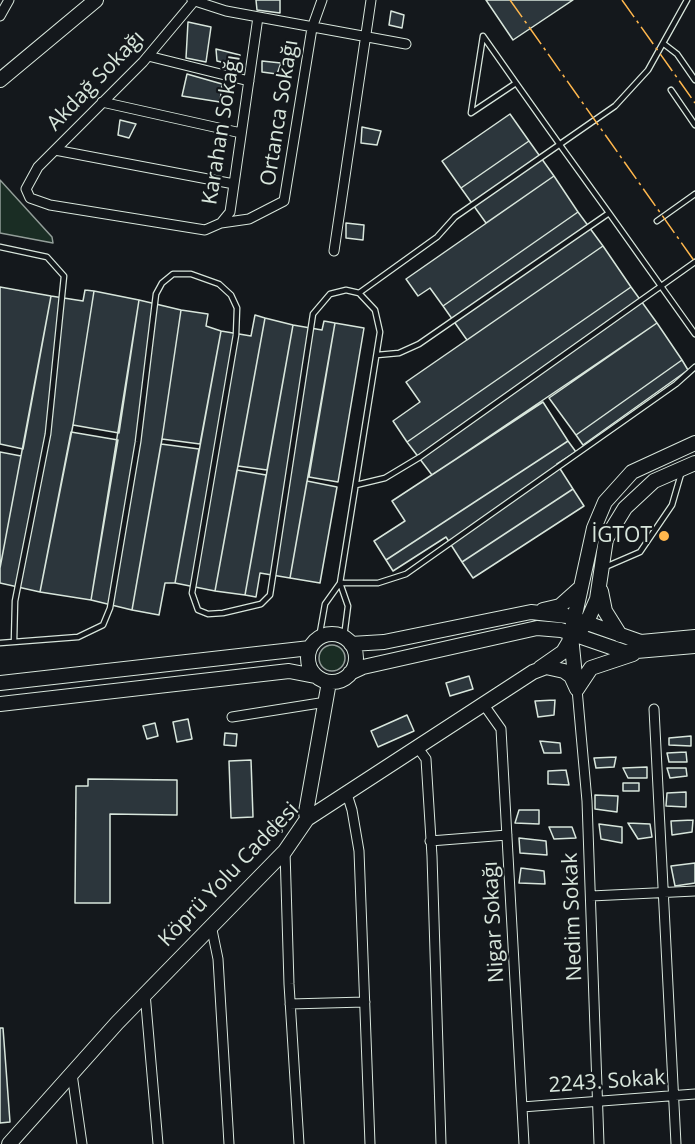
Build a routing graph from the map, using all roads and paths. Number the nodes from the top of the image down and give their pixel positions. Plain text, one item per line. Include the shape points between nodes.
1 (9, 0) edge
2 (96, 0) edge
3 (194, 0) edge
4 (322, 0) edge
5 (371, 0) edge
6 (686, 1) edge
7 (0, 16) edge
8 (258, 17) junction
9 (312, 28) junction
10 (366, 38) junction
11 (406, 44) dead end
12 (664, 44) junction
13 (148, 56) junction
14 (0, 80) edge
15 (695, 80) edge
16 (249, 81) junction
17 (516, 83) junction
18 (671, 90) dead end
19 (102, 102) junction
20 (695, 125) edge
21 (241, 133) junction
22 (560, 146) junction
23 (55, 150) junction
24 (234, 184) junction
25 (26, 189) joint
26 (695, 195) edge
27 (609, 213) junction
28 (657, 221) dead end
29 (220, 223) junction
30 (0, 248) edge
31 (334, 251) dead end
32 (695, 262) edge
33 (661, 286) junction
34 (359, 293) junction
35 (695, 334) edge
36 (377, 356) junction
37 (695, 367) edge
38 (695, 443) edge
39 (689, 465) edge
40 (356, 485) junction
41 (601, 569) junction
42 (340, 583) junction
43 (600, 586) junction
44 (579, 589) junction
45 (531, 612) junction
46 (581, 620) junction
47 (571, 634) junction
48 (620, 635) junction
49 (695, 637) edge
50 (347, 641) junction
51 (14, 642) junction
52 (314, 643) junction
53 (0, 644) edge
54 (695, 646) edge
55 (638, 652) junction
56 (350, 673) junction
57 (315, 675) junction
58 (528, 675) junction
59 (329, 682) junction
60 (0, 683) edge
61 (577, 689) junction
62 (326, 702) junction
63 (0, 704) edge
64 (484, 705) junction
65 (654, 709) dead end
66 (232, 717) dead end
67 (418, 748) junction
68 (347, 794) junction
69 (307, 819) junction
70 (507, 835) junction
71 (430, 841) junction
72 (285, 851) junction
73 (695, 891) edge
74 (664, 892) junction
75 (591, 896) junction
76 (211, 925) junction
77 (146, 993) junction
78 (366, 1002) junction
79 (290, 1004) junction
80 (72, 1074) junction
81 (695, 1094) edge
82 (674, 1095) junction
83 (596, 1100) junction
84 (522, 1107) junction
85 (9, 1144) edge
86 (82, 1144) edge
87 (158, 1144) edge
88 (229, 1144) edge
89 (299, 1144) edge
90 (370, 1144) edge
91 (441, 1144) edge
92 (524, 1144) edge
93 (599, 1144) edge
94 (676, 1144) edge

1 - 7 street
2 - 14 main road
3 - 8 street
3 - 13 street, Akdağ Sokağı
4 - 9 street, Ortanca Sokağı
5 - 10 street
6 - 12 lane
8 - 9 street
8 - 16 street, Karahan Sokağı
9 - 10 street
9 - 29 street, Ortanca Sokağı via 284,201 249,219
10 - 11 street
10 - 31 street
12 - 15 lane
12 - 22 lane via 632,91
13 - 16 street
13 - 19 street, Akdağ Sokağı
16 - 21 street, Karahan Sokağı
17 - 17 lane via 503,64 483,36 471,113
17 - 22 lane
18 - 20 lane
19 - 21 street
19 - 23 street, Akdağ Sokağı
21 - 24 street, Karahan Sokağı
22 - 27 lane
22 - 34 lane via 455,217 437,237
23 - 24 street
23 - 25 street, Akdağ Sokağı via 38,167
24 - 29 street, Karahan Sokağı via 230,212
25 - 29 street, Karahan Sokağı via 30,198 50,205 205,230
26 - 28 lane
27 - 33 lane
27 - 36 lane via 419,344 399,353
30 - 51 lane via 47,257 64,276 48,434 15,601
32 - 33 lane
33 - 35 lane
33 - 40 lane via 420,457 385,478
34 - 36 lane via 375,310 380,332
34 - 51 lane via 346,290 330,294 313,314 270,595 261,604 223,613 208,614 198,610 194,603 192,593 236,335 237,308 219,284 191,274 173,274 156,294 138,442 107,616 103,625 78,637
36 - 40 lane
37 - 42 lane via 406,574 378,583
38 - 44 main road via 632,472 615,489 594,528
39 - 41 lane via 672,505 640,552
39 - 41 main road via 654,481 625,508 606,539
40 - 42 lane
41 - 43 main road
42 - 50 lane via 348,606
42 - 52 lane via 325,604
43 - 46 main road
43 - 48 main road via 605,611
44 - 45 main road via 560,606
44 - 46 main road
45 - 46 main road
45 - 50 main road via 384,642
46 - 47 main road
46 - 48 main road
47 - 55 main road via 616,650
47 - 56 main road via 537,628
47 - 58 main road via 563,652
47 - 61 main road
48 - 49 main road via 641,642
50 - 52 main road via 330,634
50 - 56 main road via 355,658
51 - 53 lane
52 - 57 main road via 308,662
52 - 60 main road
54 - 55 main road
55 - 61 main road via 591,668
56 - 59 main road
57 - 59 main road
57 - 63 main road via 288,671
58 - 61 main road, Köprü Yolu Caddesi via 553,668 571,676
58 - 64 main road, Köprü Yolu Caddesi
59 - 62 main road
61 - 75 street, Nedim Sokak
62 - 66 street
62 - 69 main road
64 - 67 main road, Köprü Yolu Caddesi
64 - 70 street, Nigar Sokağı via 501,729
65 - 74 street
67 - 68 main road, Köprü Yolu Caddesi
67 - 71 street via 426,759
68 - 69 main road, Köprü Yolu Caddesi
68 - 78 street via 359,850
69 - 72 main road, Köprü Yolu Caddesi
70 - 71 street
70 - 84 street, Nigar Sokağı
71 - 91 street
72 - 76 main road, Köprü Yolu Caddesi
72 - 79 street
73 - 74 street
74 - 75 street
74 - 82 street
75 - 83 street, Nedim Sokak
76 - 77 main road, Köprü Yolu Caddesi
76 - 88 street via 218,959
77 - 80 main road, Köprü Yolu Caddesi
77 - 87 street
78 - 79 street
78 - 90 street
79 - 89 street
80 - 85 main road, Köprü Yolu Caddesi
80 - 86 street
81 - 82 street, 2243. Sokak
82 - 83 street, 2243. Sokak
82 - 94 street
83 - 84 street, 2243. Sokak
83 - 93 street, Nedim Sokak
84 - 92 street, Nigar Sokağı

